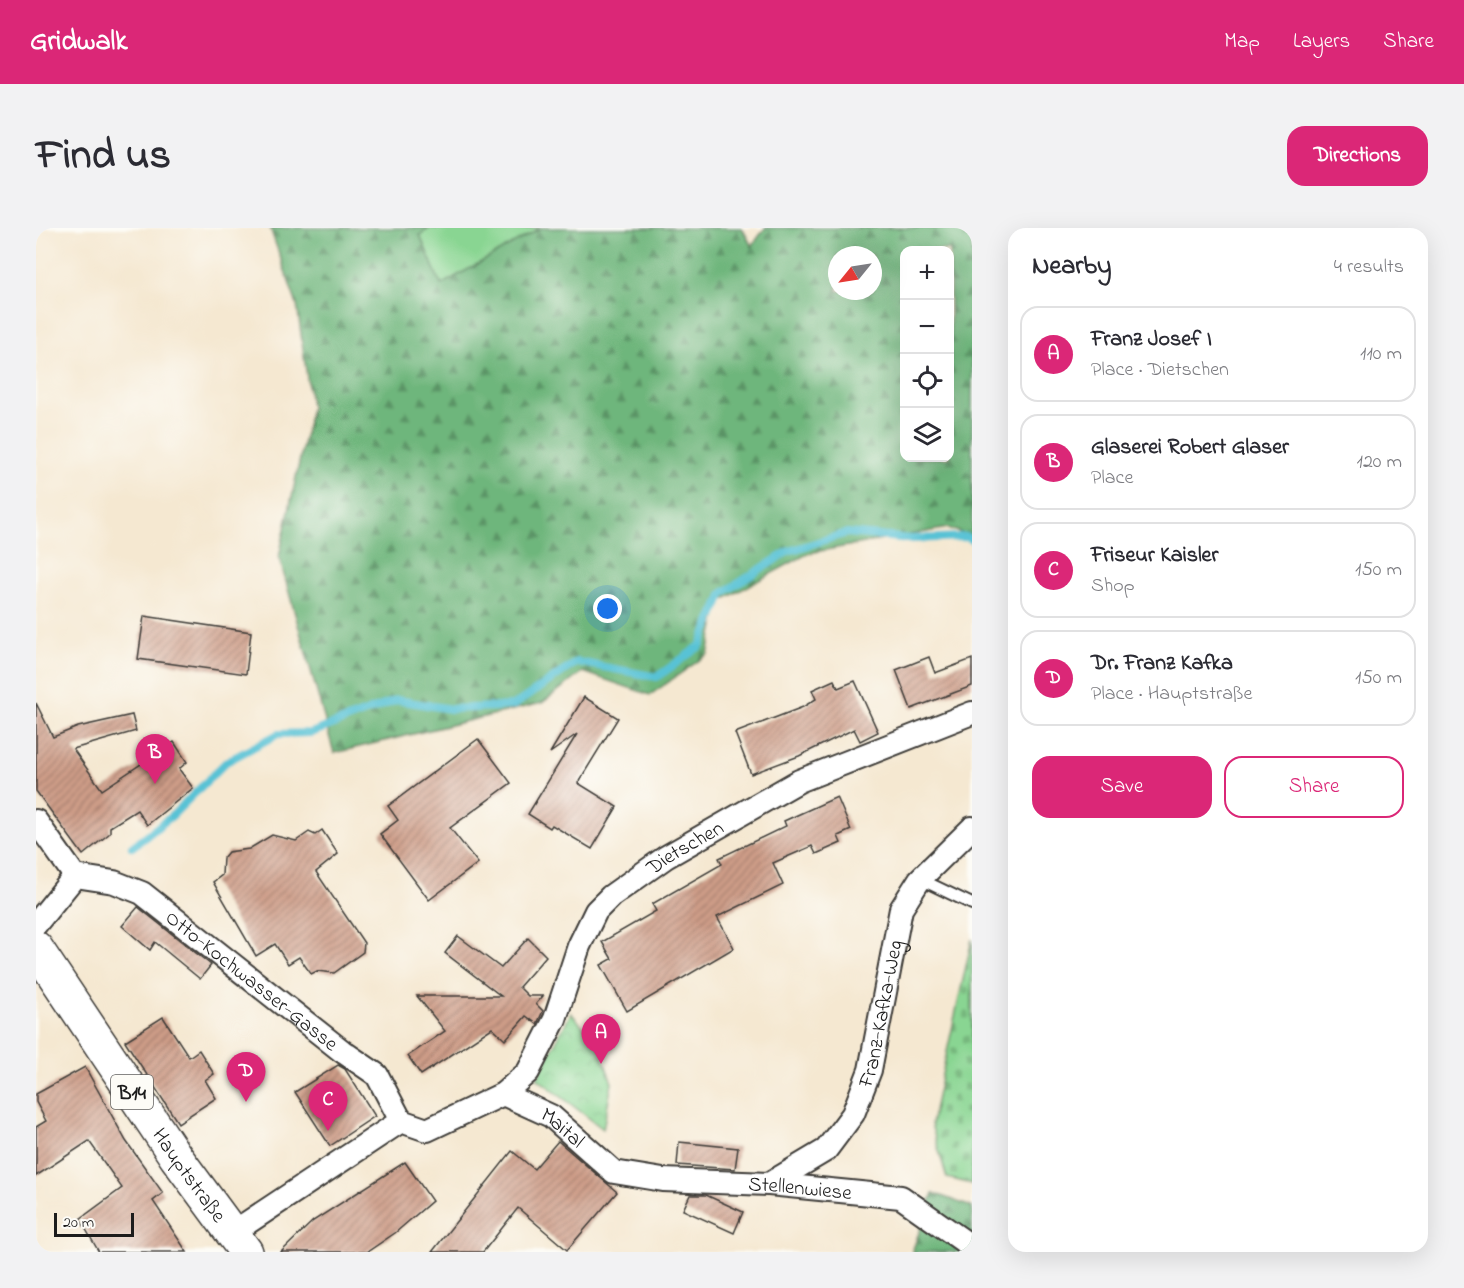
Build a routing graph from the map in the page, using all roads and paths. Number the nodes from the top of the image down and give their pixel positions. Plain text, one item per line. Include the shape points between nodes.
1 (972, 713) edge
2 (36, 821) edge
3 (972, 828) edge
4 (75, 876) junction
5 (920, 879) junction
6 (972, 904) edge
7 (36, 924) edge
8 (36, 948) edge
9 (503, 1094) junction
10 (401, 1121) junction
11 (614, 1172) joint
12 (769, 1184) junction
13 (239, 1242) edge
14 (972, 1247) edge

1 - 9 street, Dietschen via 799,781 666,857 611,897 596,911 579,946 555,1019 528,1072
2 - 4 street
3 - 5 street, Franz-Kafka-Weg
4 - 7 street
4 - 10 street, Otto-Kochwasser-Gasse via 114,882 142,893 377,1075
5 - 6 lane
5 - 12 street, Franz-Kafka-Weg via 902,909 870,1070 853,1114 826,1150
8 - 13 main road, Hauptstraße / B14 via 176,1157
9 - 10 street, Dietschen via 427,1130
9 - 11 street, Maital via 551,1116
10 - 13 street
11 - 12 street, Stellenwiese via 663,1180
12 - 14 street, Stellenwiese via 901,1197

